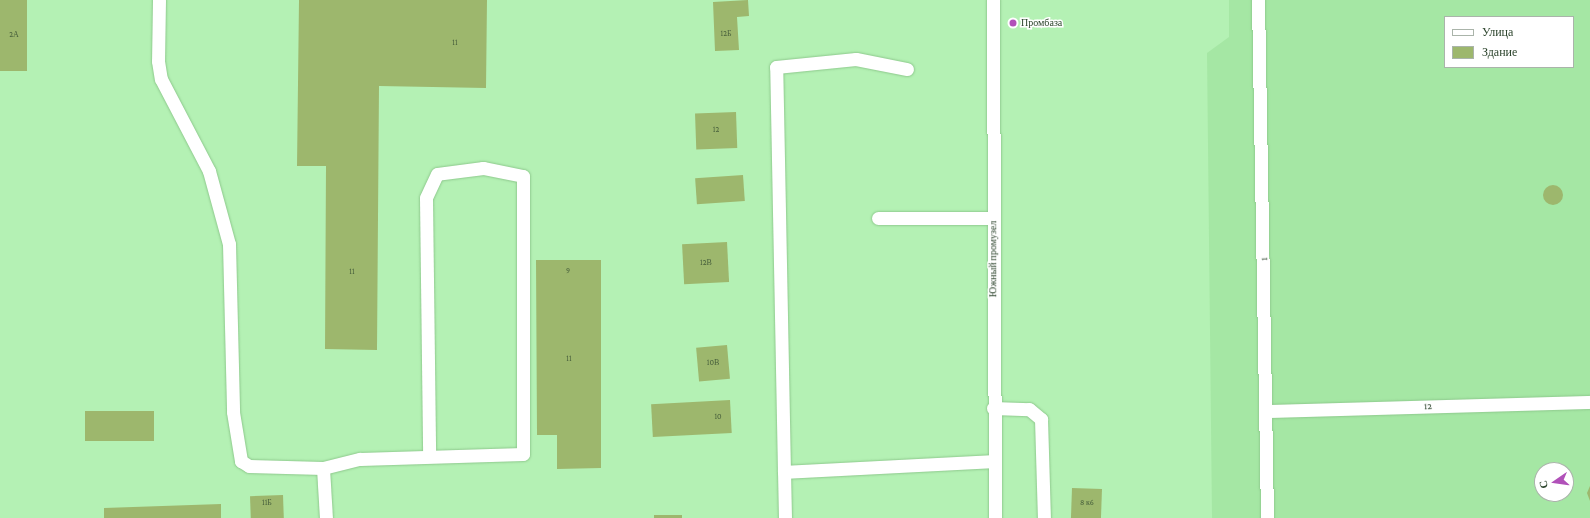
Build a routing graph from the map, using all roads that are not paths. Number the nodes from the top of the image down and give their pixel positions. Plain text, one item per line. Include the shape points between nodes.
1 (159, 0) edge
2 (993, 0) edge
3 (1258, 0) edge
4 (907, 69) dead end
5 (878, 218) dead end
6 (993, 218) junction
7 (1590, 402) edge
8 (993, 408) junction
9 (1267, 410) junction
10 (429, 456) junction
11 (994, 461) junction
12 (323, 468) junction
13 (784, 472) junction
14 (326, 518) edge
15 (785, 518) edge
16 (995, 518) edge
17 (1044, 518) edge
18 (1267, 518) edge

1 - 12 street via 158,61 161,79 208,170 229,244 233,412 241,461 248,466
2 - 6 street, Южный промузел
3 - 9 street, 1 / 1
4 - 13 street via 856,60 776,67
5 - 6 street
6 - 8 street, Южный промузел
7 - 9 street, 12 / 12
8 - 11 street, Южный промузел
8 - 17 street via 1029,409 1041,419
9 - 18 street, 1 / 1
10 - 10 street via 426,198 437,174 483,168 523,176 523,454
10 - 12 street via 360,459
11 - 13 street
11 - 16 street, Южный промузел
12 - 14 street
13 - 15 street

